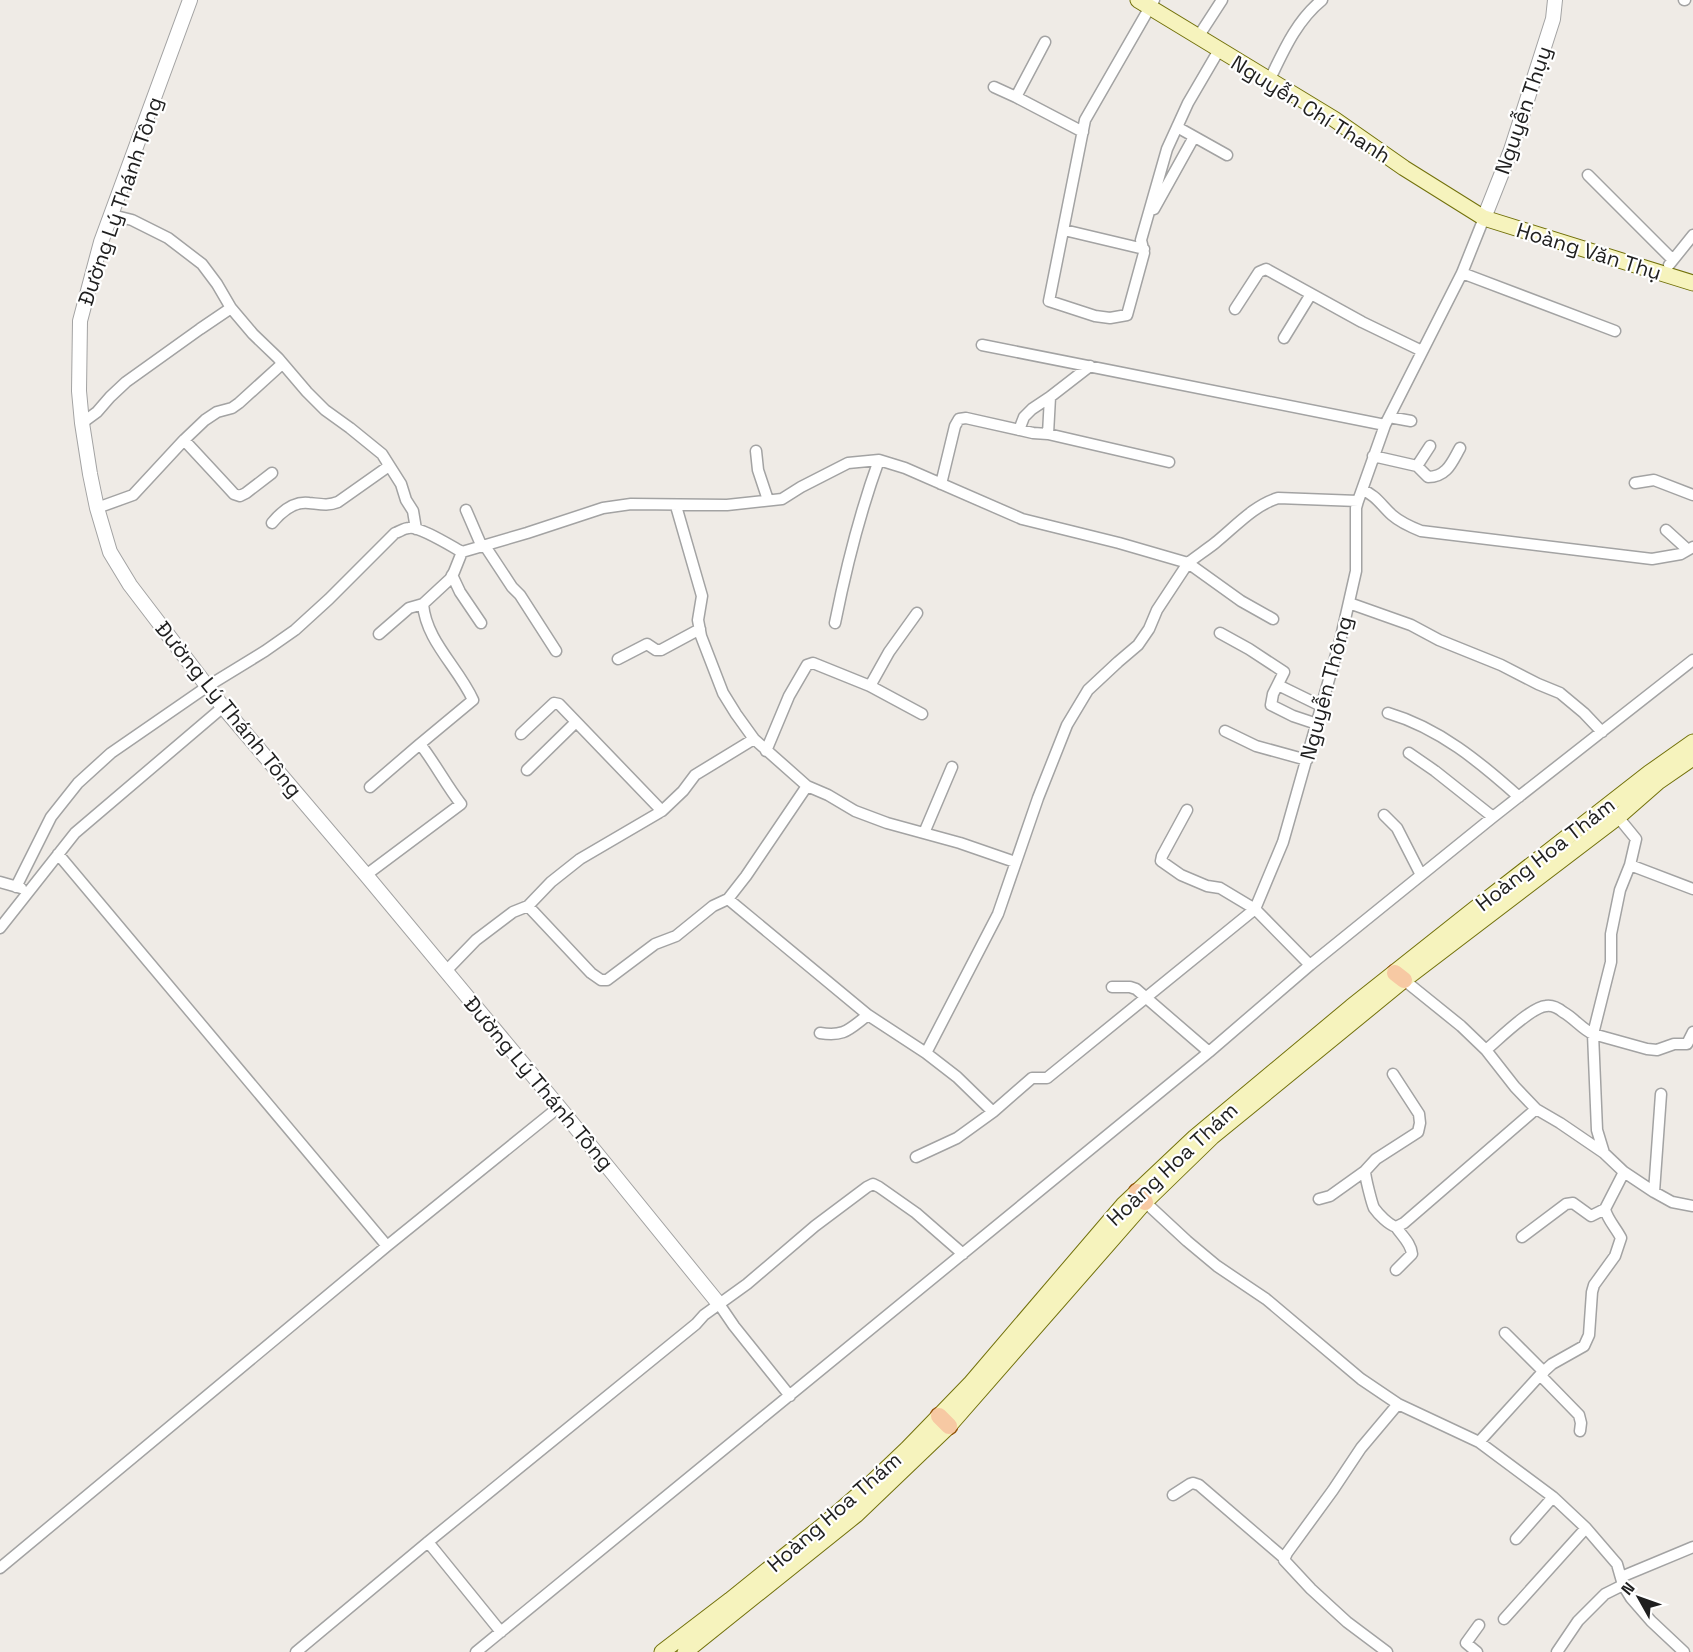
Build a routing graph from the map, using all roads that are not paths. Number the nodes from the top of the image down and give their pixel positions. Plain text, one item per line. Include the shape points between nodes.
1 (190, 0) edge
2 (1222, 0) edge
3 (1322, 0) edge
4 (1555, 0) edge
5 (1147, 2) edge
6 (1198, 37) junction
7 (1045, 42) dead end
8 (1219, 51) junction
9 (1269, 81) junction
10 (994, 87) dead end
11 (1016, 97) junction
12 (1177, 127) junction
13 (1083, 132) junction
14 (1194, 137) junction
15 (1227, 155) dead end
16 (1588, 175) dead end
17 (112, 215) junction
18 (1484, 218) junction
19 (1145, 225) junction
20 (1064, 230) junction
21 (1693, 235) edge
22 (1144, 249) junction
23 (1673, 260) junction
24 (1462, 273) junction
25 (1661, 274) junction
26 (1693, 283) edge
27 (1311, 294) junction
28 (231, 308) junction
29 (1235, 309) dead end
30 (1615, 331) dead end
31 (1284, 338) dead end
32 (982, 345) dead end
33 (1422, 351) junction
34 (282, 363) junction
35 (1090, 366) junction
36 (1050, 398) junction
37 (1387, 421) junction
38 (1411, 421) dead end
39 (82, 423) junction
40 (1019, 430) junction
41 (1048, 434) junction
42 (184, 440) junction
43 (1430, 446) dead end
44 (1460, 448) dead end
45 (756, 451) dead end
46 (1373, 456) junction
47 (879, 460) junction
48 (1169, 462) dead end
49 (389, 466) junction
50 (1417, 466) junction
51 (272, 473) dead end
52 (1635, 483) dead end
53 (941, 484) junction
54 (1362, 490) junction
55 (1693, 495) edge
56 (768, 500) junction
57 (1358, 501) junction
58 (675, 506) junction
59 (98, 508) junction
60 (466, 510) dead end
61 (272, 523) dead end
62 (416, 529) junction
63 (1666, 530) dead end
64 (483, 546) junction
65 (1691, 549) edge
66 (462, 552) junction
67 (1188, 563) junction
68 (452, 575) junction
69 (1349, 603) junction
70 (423, 604) junction
71 (917, 613) dead end
72 (1273, 619) dead end
73 (481, 623) dead end
74 (835, 623) dead end
75 (700, 629) junction
76 (379, 633) dead end
77 (1220, 633) dead end
78 (556, 651) dead end
79 (618, 659) dead end
80 (1693, 660) edge
81 (1278, 685) junction
82 (208, 686) junction
83 (870, 686) junction
84 (1321, 706) junction
85 (223, 707) junction
86 (1388, 713) dead end
87 (922, 714) dead end
88 (576, 722) junction
89 (1317, 724) junction
90 (1225, 731) dead end
91 (1602, 732) junction
92 (520, 734) dead end
93 (754, 739) junction
94 (1693, 742) edge
95 (420, 744) junction
96 (766, 751) junction
97 (1409, 753) dead end
98 (1693, 758) edge
99 (1307, 760) junction
100 (952, 767) dead end
101 (526, 770) dead end
102 (807, 786) junction
103 (370, 787) dead end
104 (1519, 796) junction
105 (1187, 810) dead end
106 (662, 811) junction
107 (1384, 815) dead end
108 (1493, 816) junction
109 (1618, 817) junction
110 (924, 833) junction
111 (58, 854) junction
112 (1015, 862) junction
113 (1630, 865) junction
114 (366, 875) junction
115 (1421, 875) junction
116 (0, 882) edge
117 (16, 886) junction
118 (1693, 889) edge
119 (30, 890) junction
120 (728, 899) junction
121 (528, 906) junction
122 (1255, 909) junction
123 (0, 928) edge
124 (1310, 965) junction
125 (446, 971) junction
126 (1400, 976) junction
127 (1112, 987) dead end
128 (1147, 998) junction
129 (868, 1015) junction
130 (1693, 1032) edge
131 (820, 1033) dead end
132 (1593, 1034) junction
133 (1486, 1050) junction
134 (1209, 1052) junction
135 (926, 1053) junction
136 (1393, 1074) dead end
137 (1661, 1094) dead end
138 (560, 1107) junction
139 (1536, 1109) junction
140 (993, 1112) junction
141 (1604, 1153) junction
142 (916, 1157) dead end
143 (1365, 1171) junction
144 (1623, 1172) junction
145 (1654, 1192) junction
146 (1141, 1197) junction
147 (1319, 1199) dead end
148 (1693, 1206) edge
149 (1605, 1209) junction
150 (1396, 1227) junction
151 (1522, 1237) dead end
152 (387, 1246) junction
153 (963, 1254) junction
154 (1396, 1270) dead end
155 (719, 1304) junction
156 (1505, 1334) dead end
157 (1542, 1373) junction
158 (790, 1396) junction
159 (1398, 1404) junction
160 (944, 1421) junction
161 (1580, 1431) dead end
162 (1479, 1442) junction
163 (1173, 1495) dead end
164 (1553, 1497) junction
165 (1586, 1528) junction
166 (1516, 1539) dead end
167 (428, 1542) junction
168 (1693, 1547) edge
169 (1284, 1558) junction
170 (0, 1568) edge
171 (1622, 1581) junction
172 (1504, 1619) dead end
173 (1479, 1625) dead end
174 (501, 1632) junction
175 (296, 1652) edge
176 (476, 1652) edge
177 (662, 1652) edge
178 (685, 1652) edge
179 (1387, 1652) edge
180 (1478, 1652) edge
181 (1557, 1652) edge
182 (1684, 1652) edge

1 - 17 street, Đường Lý Thánh Tông
2 - 6 street
3 - 9 street via 1297,28
4 - 18 street, Nguyễn Thụy via 1553,20 1511,150
5 - 6 main road, Nguyễn Chí Thanh
5 - 13 street via 1085,120
6 - 8 main road, Nguyễn Chí Thanh
7 - 11 street
8 - 9 main road, Nguyễn Chí Thanh
8 - 12 street
9 - 18 main road, Nguyễn Chí Thanh
10 - 11 street
11 - 13 street
12 - 14 street
12 - 19 street
13 - 20 street
14 - 15 street
14 - 19 street
16 - 23 street
17 - 28 street via 168,238 191,255 202,264
17 - 39 street, Đường Lý Thánh Tông via 80,321
18 - 24 street, Nguyễn Thông
18 - 25 main road, Hoàng Văn Thụ
19 - 22 street via 1141,240
20 - 22 street
20 - 22 street via 1049,301 1095,316 1127,315
21 - 23 street
23 - 25 street
24 - 30 street
24 - 33 street, Nguyễn Thông
25 - 26 main road, Hoàng Văn Thụ
27 - 29 street via 1266,268 1259,272
27 - 31 street
27 - 33 street
28 - 34 street
28 - 39 street via 126,382
32 - 35 street
33 - 37 street, Nguyễn Thông
34 - 42 street via 239,403 205,420
34 - 49 street via 325,410 373,446
35 - 36 street
35 - 37 street
36 - 40 street via 1024,417
36 - 41 street
37 - 38 street
37 - 46 street, Nguyễn Thông
39 - 59 street, Đường Lý Thánh Tông
40 - 41 street
40 - 53 street via 959,419
41 - 48 street
42 - 51 street via 234,494 246,494
42 - 59 street via 133,495
43 - 50 street
44 - 50 street via 1443,474 1436,477 1428,477
45 - 56 street
46 - 50 street
46 - 54 street, Nguyễn Thông
47 - 53 street
47 - 56 street via 848,463 782,499
47 - 74 street
49 - 61 street via 338,502 300,503
49 - 62 street via 413,511
52 - 55 street via 1654,480
53 - 67 street via 1022,519
54 - 57 street, Nguyễn Thông
54 - 65 street via 1393,516 1421,531 1653,559
56 - 58 street
57 - 67 street via 1269,500
57 - 69 street, Nguyễn Thông via 1356,571
58 - 64 street via 631,504 603,508
58 - 75 street via 702,596
59 - 82 street, Đường Lý Thánh Tông via 110,552 130,585
60 - 64 street
62 - 66 street
62 - 82 street via 395,533 295,630
63 - 65 street
64 - 66 street
64 - 78 street
66 - 68 street
67 - 72 street
67 - 112 street via 1138,645 1088,690 1079,704 1067,725
68 - 70 street
68 - 73 street
69 - 84 street, Nguyễn Thông
69 - 91 street via 1411,626 1560,693
70 - 76 street via 408,608
70 - 95 street via 424,617 441,651 473,700
71 - 83 street
75 - 79 street via 661,650 647,644
75 - 93 street via 723,693
77 - 81 street via 1284,672
80 - 91 street
81 - 84 street
81 - 89 street via 1271,705
82 - 85 street, Đường Lý Thánh Tông
82 - 117 street via 111,753 78,783 51,817
83 - 87 street
83 - 96 street via 813,663 807,665
84 - 89 street, Nguyễn Thông
85 - 111 street via 75,833
85 - 114 street, Đường Lý Thánh Tông
86 - 104 street via 1454,743
88 - 92 street via 554,703
88 - 101 street
88 - 106 street
89 - 99 street, Nguyễn Thông
90 - 99 street via 1256,746
91 - 104 street
93 - 96 street
93 - 106 street via 695,775
94 - 126 main road, Hoàng Hoa Thám via 1649,773
95 - 103 street
95 - 114 street via 461,804
96 - 102 street
97 - 108 street
98 - 109 main road, Hoàng Hoa Thám
99 - 122 street, Nguyễn Thông via 1283,843
100 - 110 street
102 - 110 street via 855,811
102 - 120 street
104 - 108 street
105 - 122 street via 1161,861 1181,875 1220,888
106 - 121 street via 580,859
107 - 115 street via 1397,828
108 - 115 street
109 - 113 street via 1636,839
109 - 126 main road, Hoàng Hoa Thám
110 - 112 street
111 - 119 street
111 - 152 street
112 - 135 street via 998,914
113 - 118 street
113 - 132 street via 1620,890 1611,934 1611,963
114 - 125 street, Đường Lý Thánh Tông
115 - 124 street
116 - 117 street
117 - 119 street
119 - 123 street
120 - 121 street via 675,936 655,944 607,980 591,973
120 - 129 street
121 - 125 street via 513,912 476,940
122 - 124 street
122 - 128 street, Nguyễn Thông
124 - 134 street
125 - 138 street, Đường Lý Thánh Tông
126 - 133 street
126 - 146 main road, Hoàng Hoa Thám via 1195,1137
127 - 128 street via 1130,987
128 - 134 street
128 - 140 street, Nguyễn Thông via 1047,1078 1032,1078
129 - 131 street via 845,1032
129 - 135 street
130 - 132 street via 1687,1044 1657,1050
132 - 133 street via 1564,1012 1544,1005 1531,1011
132 - 141 street via 1597,1130
133 - 139 street
134 - 153 street
135 - 140 street
136 - 143 street via 1419,1114 1418,1132 1376,1159
137 - 145 street
138 - 152 street
138 - 155 street, Đường Lý Thánh Tông
139 - 141 street
139 - 150 street
140 - 142 street, Nguyễn Thông via 957,1138
141 - 144 street
143 - 147 street via 1330,1196
143 - 150 street via 1373,1206
144 - 145 street
144 - 149 street
145 - 148 street via 1672,1202
146 - 159 street via 1202,1254 1266,1299 1361,1379
146 - 160 main road, Hoàng Hoa Thám via 1123,1205 970,1384
149 - 151 street via 1591,1216 1573,1203 1566,1204
149 - 157 street via 1621,1238 1615,1256 1592,1292 1587,1341 1580,1350
150 - 154 street via 1413,1251
152 - 170 street
153 - 155 street via 916,1213 873,1184
153 - 158 street
155 - 158 street
155 - 167 street
156 - 157 street
157 - 161 street via 1579,1415
157 - 162 street
158 - 174 street
159 - 162 street
159 - 169 street via 1361,1448
160 - 177 main road, Hoàng Hoa Thám via 827,1522
160 - 178 main road, Hoàng Hoa Thám via 856,1515
162 - 164 street
163 - 169 street via 1190,1484 1199,1485
164 - 165 street
164 - 166 street
165 - 171 street via 1617,1564
165 - 172 street
167 - 174 street
167 - 175 street
168 - 171 street
169 - 179 street via 1311,1590
171 - 181 street via 1578,1621
171 - 182 street via 1651,1621
173 - 180 street via 1466,1643
174 - 176 street

